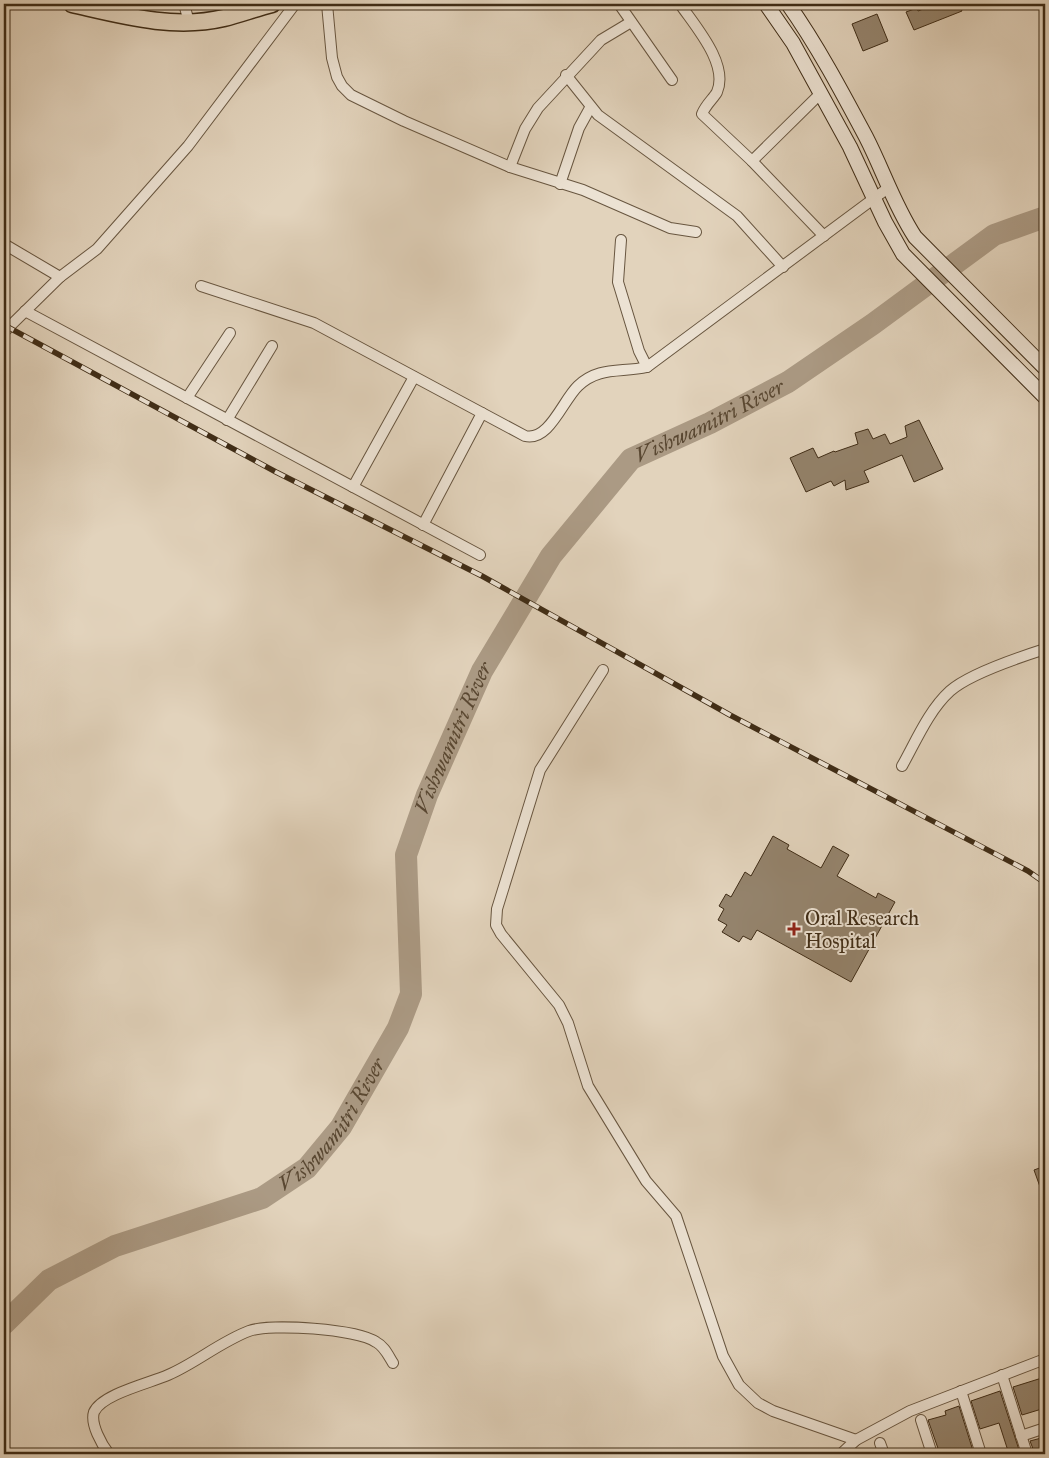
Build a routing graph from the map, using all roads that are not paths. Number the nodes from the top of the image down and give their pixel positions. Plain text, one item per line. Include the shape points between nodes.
1 (72, 4) edge
2 (184, 4) edge
3 (272, 4) edge
4 (295, 4) edge
5 (327, 4) edge
6 (618, 4) edge
7 (680, 4) edge
8 (766, 4) edge
9 (788, 4) edge
10 (189, 22) junction
11 (631, 22) junction
12 (566, 75) junction
13 (672, 80) dead end
14 (821, 93) junction
15 (590, 108) junction
16 (752, 161) junction
17 (510, 166) junction
18 (560, 184) junction
19 (888, 188) junction
20 (874, 199) junction
21 (696, 232) dead end
22 (824, 236) junction
23 (621, 240) dead end
24 (4, 244) edge
25 (784, 267) junction
26 (60, 277) junction
27 (201, 286) dead end
28 (25, 311) junction
29 (4, 332) edge
30 (230, 333) dead end
31 (272, 346) dead end
32 (647, 367) junction
33 (1045, 368) edge
34 (414, 377) junction
35 (1045, 397) edge
36 (187, 398) junction
37 (482, 413) junction
38 (227, 420) junction
39 (353, 487) junction
40 (423, 525) junction
41 (480, 555) dead end
42 (1045, 649) edge
43 (603, 670) dead end
44 (902, 766) dead end
45 (1045, 1359) edge
46 (393, 1363) dead end
47 (1002, 1375) junction
48 (961, 1391) junction
49 (921, 1420) dead end
50 (1045, 1428) edge
51 (1021, 1436) junction
52 (856, 1440) junction
53 (880, 1443) dead end
54 (109, 1454) edge
55 (841, 1454) edge
56 (884, 1454) edge
57 (932, 1454) edge
58 (981, 1454) edge
59 (1027, 1454) edge

1 - 10 main road via 153,21
2 - 10 street
3 - 10 main road via 222,18
4 - 26 street via 188,146 97,249
5 - 17 street via 335,70 342,86 351,95
6 - 11 street
7 - 16 street via 716,59 718,87 702,114
8 - 14 main road
9 - 19 main road via 866,138
11 - 12 street via 601,40
11 - 13 street
12 - 15 street
12 - 17 street via 531,118
14 - 16 street
14 - 20 main road
15 - 18 street via 579,128
15 - 25 street via 737,216
16 - 22 street
17 - 18 street
18 - 21 street via 613,202 670,228
19 - 20 street
19 - 33 main road via 915,237
20 - 22 street
20 - 35 main road via 903,254
22 - 25 street
23 - 32 street via 618,282
24 - 26 street
25 - 32 street
26 - 28 street
27 - 34 street via 314,323
28 - 29 street
28 - 36 street
30 - 36 street
31 - 38 street
32 - 37 street via 599,372 588,378 572,393 549,426 532,438
34 - 37 street
34 - 39 street
36 - 38 street
37 - 40 street
38 - 39 street
39 - 40 street
40 - 41 street
42 - 44 street via 962,682 937,707
43 - 52 street via 540,770 497,909 496,925 559,1005 588,1086 646,1181 676,1216 723,1356 740,1385 758,1403 773,1411
45 - 47 street
46 - 54 street via 378,1343 362,1336 282,1326 250,1331 174,1372 100,1405 93,1423
47 - 48 street
47 - 51 street
48 - 52 street via 910,1411
48 - 58 street
49 - 57 street
50 - 51 street
51 - 59 street
52 - 55 street
53 - 56 street

